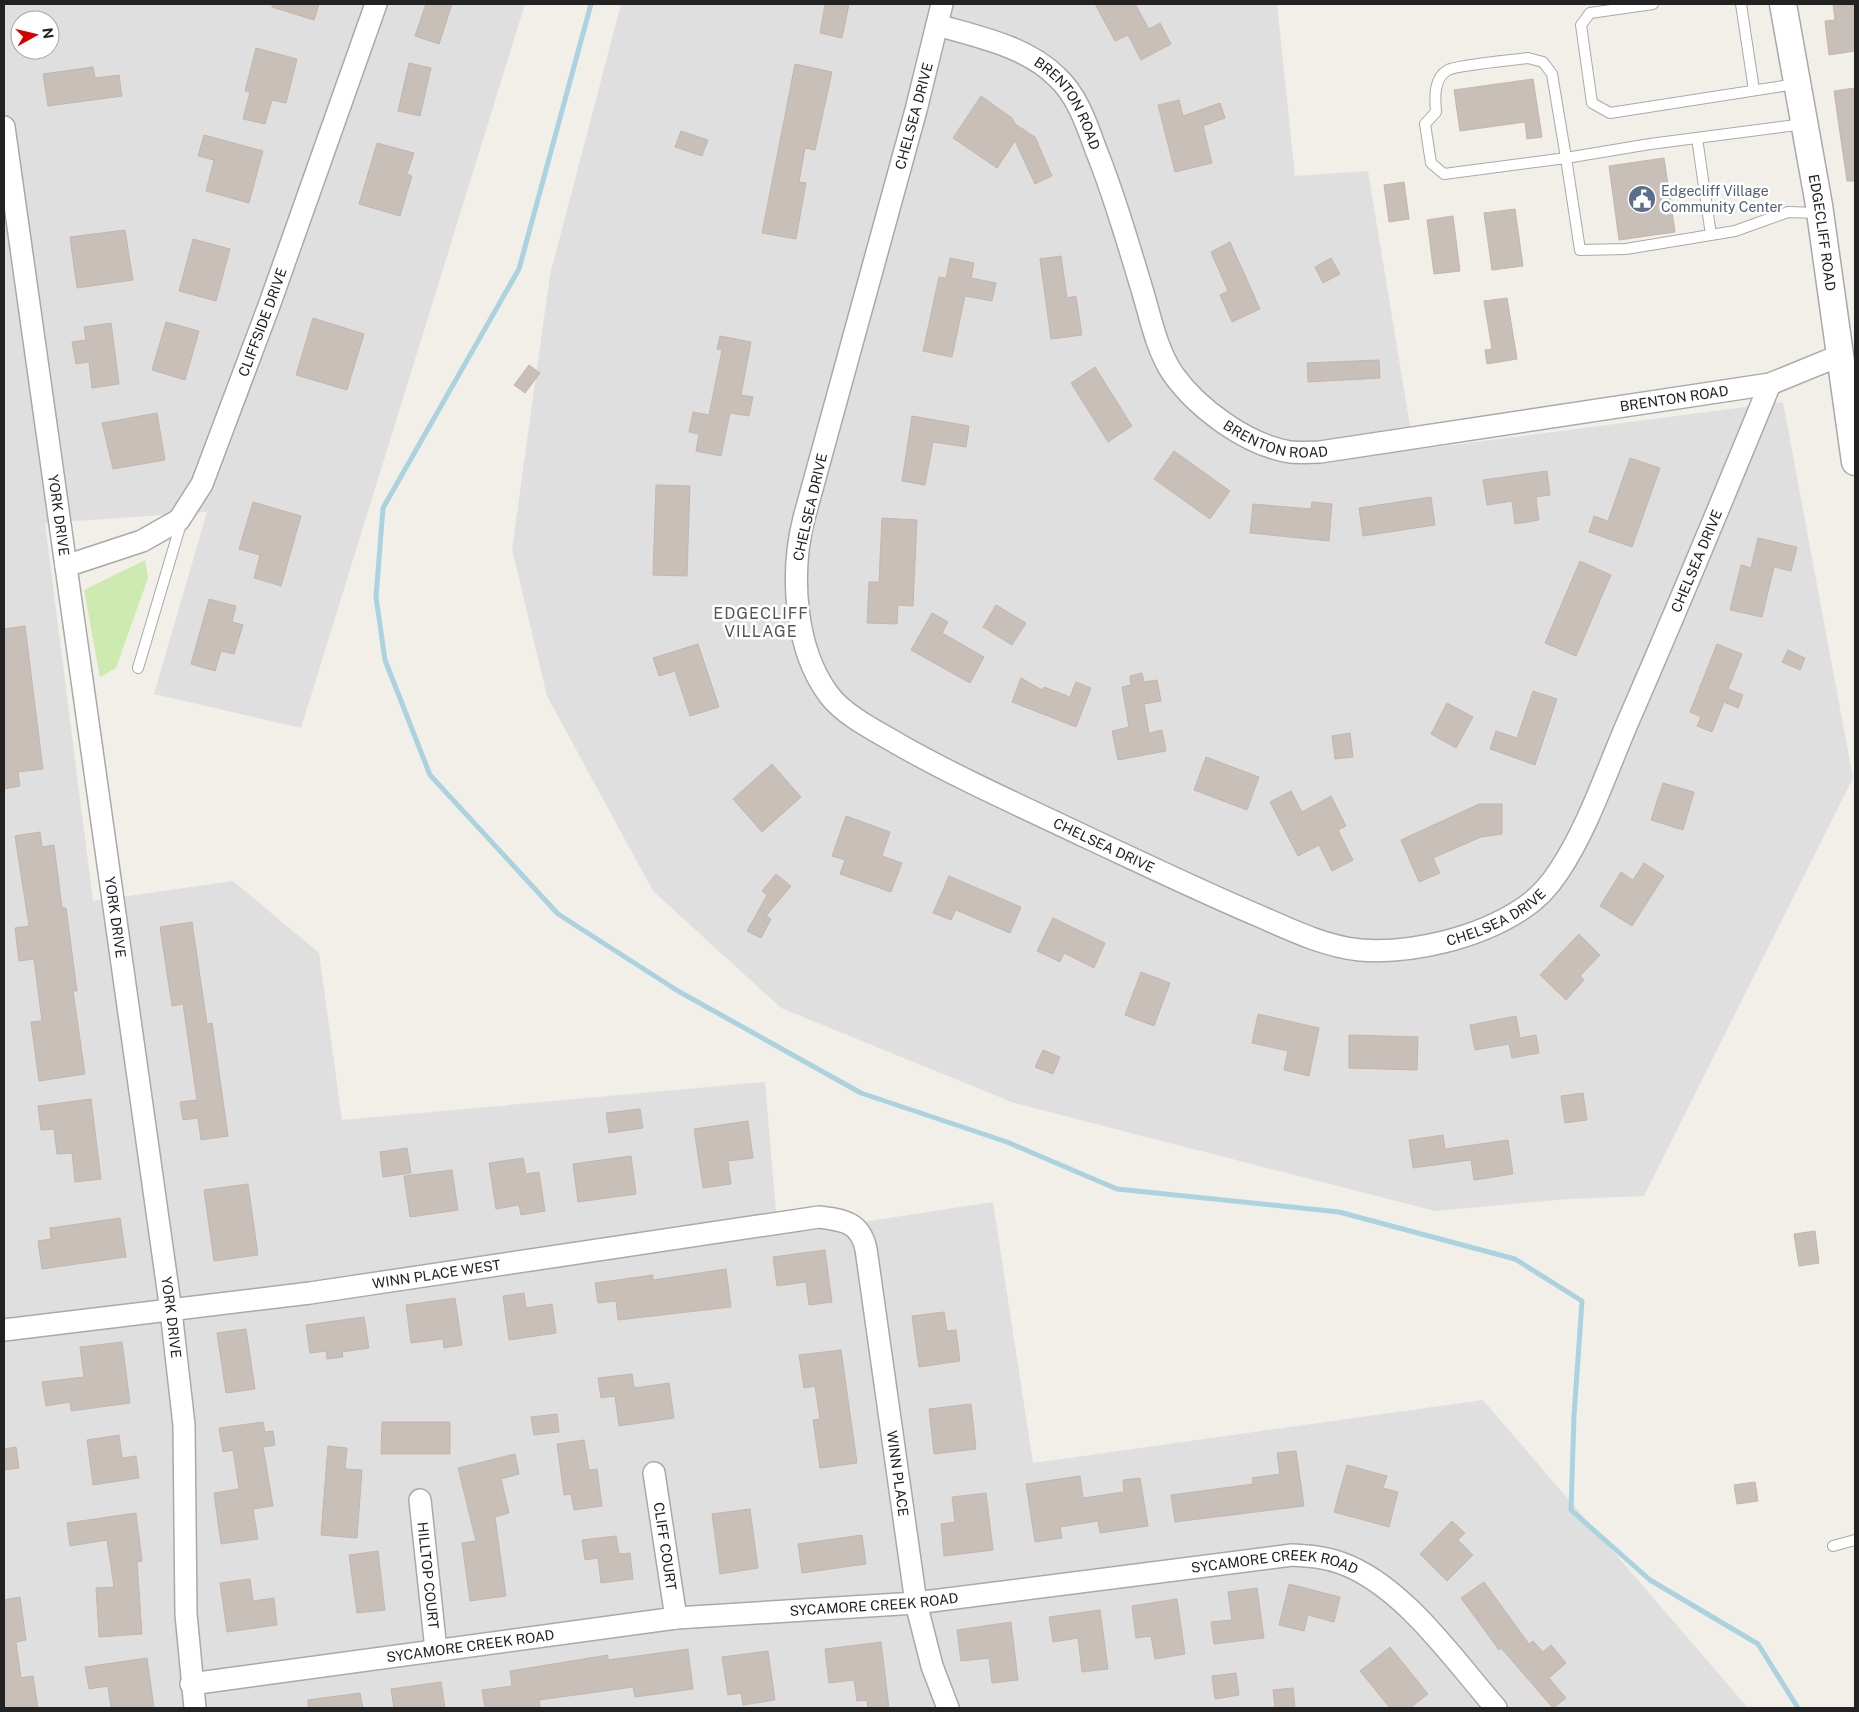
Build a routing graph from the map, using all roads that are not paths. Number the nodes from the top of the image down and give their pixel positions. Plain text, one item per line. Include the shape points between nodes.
1 (376, 4) edge
2 (942, 4) edge
3 (1653, 4) edge
4 (1741, 4) edge
5 (1783, 4) edge
6 (937, 25) junction
7 (1798, 84) junction
8 (1754, 90) junction
9 (1805, 124) junction
10 (4, 127) edge
11 (1697, 138) junction
12 (1566, 158) junction
13 (1820, 213) junction
14 (1711, 235) junction
15 (1841, 355) junction
16 (1770, 384) junction
17 (1855, 462) edge
18 (183, 516) junction
19 (66, 566) junction
20 (138, 668) dead end
21 (863, 1236) joint
22 (171, 1311) junction
23 (4, 1330) edge
24 (654, 1473) dead end
25 (420, 1500) dead end
26 (1855, 1540) edge
27 (1833, 1546) dead end
28 (916, 1603) junction
29 (676, 1618) junction
30 (436, 1650) junction
31 (191, 1684) junction
32 (1492, 1707) edge
33 (194, 1708) edge
34 (948, 1708) edge

1 - 18 street, CLIFFSIDE DRIVE via 202,484
2 - 6 street, CHELSEA DRIVE
3 - 8 lane via 1590,12 1581,25 1592,103 1610,112
4 - 8 lane
5 - 7 street, EDGECLIFF ROAD
6 - 16 street, BRENTON ROAD via 1023,54 1045,66 1070,92 1110,186 1156,336 1173,374 1203,408 1230,428 1262,442 1290,452 1320,452
6 - 16 street, CHELSEA DRIVE via 797,551 795,579 812,665 828,694 838,704 939,768 1211,896 1310,938 1360,950 1408,948 1455,939 1482,930 1523,908 1546,888 1560,870 1581,829
7 - 8 lane
7 - 9 street, EDGECLIFF ROAD
9 - 11 lane
9 - 13 street, EDGECLIFF ROAD
10 - 19 street, YORK DRIVE
11 - 12 lane
11 - 14 lane
12 - 12 lane via 1552,74 1543,62 1528,58 1448,70 1438,81 1436,112 1425,124 1431,163 1444,174
12 - 14 lane via 1580,250 1626,249
13 - 14 lane via 1788,212 1735,231
13 - 15 street, EDGECLIFF ROAD
15 - 16 street, BRENTON ROAD
15 - 17 street, EDGECLIFF ROAD
18 - 19 street, CLIFFSIDE DRIVE via 142,541
18 - 20 lane
19 - 22 street, YORK DRIVE
21 - 22 street, WINN PLACE WEST via 849,1222 819,1218
21 - 28 street, WINN PLACE
22 - 23 street, WINN PLACE WEST
22 - 31 street, YORK DRIVE via 184,1424 186,1614
24 - 29 street, CLIFF COURT
25 - 30 street, HILLTOP COURT
26 - 27 lane
28 - 29 street, SYCAMORE CREEK ROAD
28 - 32 street, SYCAMORE CREEK ROAD via 1235,1561 1292,1555 1321,1557 1365,1574 1393,1593
28 - 34 street, WINN PLACE via 932,1666
29 - 30 street, SYCAMORE CREEK ROAD
30 - 31 street, SYCAMORE CREEK ROAD
31 - 33 street, YORK DRIVE

